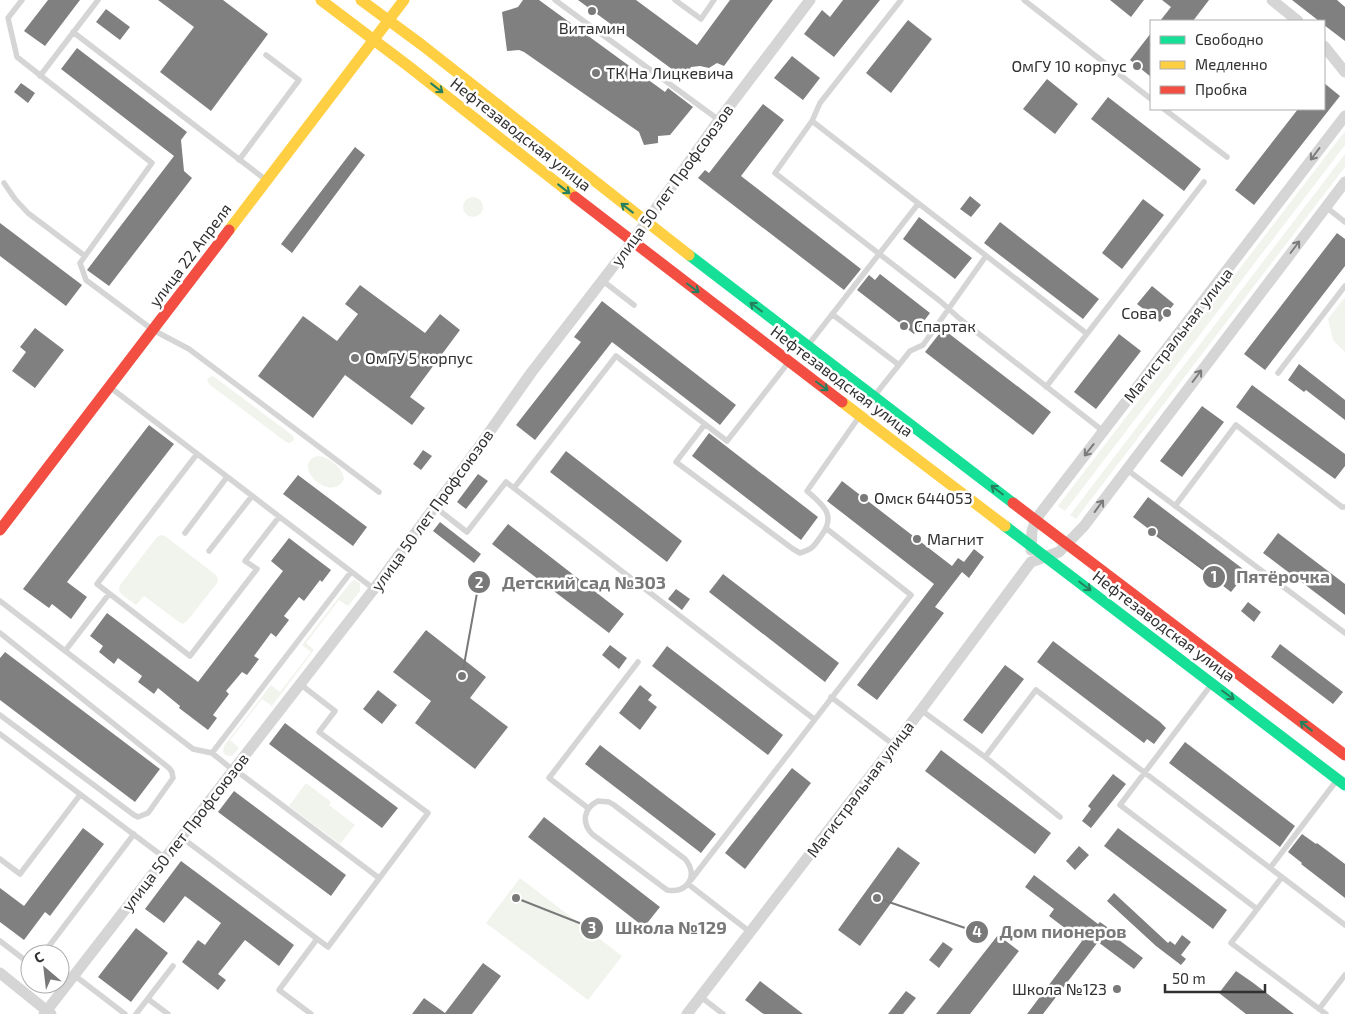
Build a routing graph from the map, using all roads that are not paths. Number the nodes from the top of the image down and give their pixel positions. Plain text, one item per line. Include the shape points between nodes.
1 (22, 0) edge
2 (98, 0) edge
3 (321, 0) edge
4 (404, 0) edge
5 (555, 0) edge
6 (675, 0) edge
7 (714, 0) edge
8 (810, 0) edge
9 (901, 0) edge
10 (1024, 0) edge
11 (1272, 0) edge
12 (365, 3) edge
13 (1297, 20) edge
14 (389, 21) junction
15 (357, 27) junction
16 (73, 32) junction
17 (414, 39) junction
18 (374, 41) junction
19 (1325, 47) edge
20 (266, 55) dead end
21 (398, 58) junction
22 (355, 65) junction
23 (1345, 72) edge
24 (40, 76) junction
25 (1150, 98) edge
26 (1165, 110) edge
27 (1345, 116) edge
28 (718, 120) junction
29 (812, 121) junction
30 (1227, 157) dead end
31 (239, 160) junction
32 (267, 181) junction
33 (1204, 182) dead end
34 (1345, 182) edge
35 (4, 183) dead end
36 (918, 204) junction
37 (1326, 207) junction
38 (1345, 222) edge
39 (646, 223) junction
40 (632, 242) junction
41 (878, 254) junction
42 (85, 256) junction
43 (986, 256) junction
44 (603, 281) junction
45 (1345, 286) edge
46 (634, 305) dead end
47 (950, 309) junction
48 (832, 314) junction
49 (153, 330) junction
50 (1086, 333) junction
51 (808, 346) junction
52 (789, 361) junction
53 (899, 365) junction
54 (1278, 373) dead end
55 (110, 387) junction
56 (1046, 387) junction
57 (874, 397) junction
58 (860, 415) junction
59 (705, 424) junction
60 (1103, 431) junction
61 (197, 454) junction
62 (1126, 469) junction
63 (227, 477) junction
64 (514, 488) junction
65 (379, 492) dead end
66 (252, 496) junction
67 (1175, 506) junction
68 (435, 507) junction
69 (1345, 507) edge
70 (279, 517) junction
71 (1036, 519) junction
72 (827, 529) junction
73 (0, 530) edge
74 (185, 533) dead end
75 (1068, 544) junction
76 (1032, 545) junction
77 (209, 551) dead end
78 (1046, 556) junction
79 (1031, 562) junction
80 (351, 572) junction
81 (374, 589) junction
82 (109, 594) junction
83 (0, 601) edge
84 (0, 633) edge
85 (1345, 633) edge
86 (65, 651) junction
87 (638, 662) dead end
88 (1212, 683) junction
89 (300, 684) junction
90 (832, 697) junction
91 (920, 710) junction
92 (0, 715) edge
93 (814, 719) junction
94 (1, 738) edge
95 (894, 745) junction
96 (212, 753) junction
97 (1345, 756) edge
98 (985, 757) junction
99 (234, 770) junction
100 (1144, 773) junction
101 (1341, 782) edge
102 (80, 794) junction
103 (588, 808) junction
104 (1060, 817) dead end
105 (134, 834) junction
106 (181, 837) junction
107 (164, 858) junction
108 (0, 859) edge
109 (1270, 868) junction
110 (1282, 877) junction
111 (380, 878) junction
112 (689, 882) junction
113 (1257, 909) junction
114 (1345, 925) edge
115 (750, 932) junction
116 (317, 939) junction
117 (0, 941) edge
118 (51, 944) edge
119 (20, 956) edge
120 (173, 966) dead end
121 (0, 974) edge
122 (74, 975) junction
123 (1345, 975) edge
124 (700, 997) junction
125 (148, 998) junction
126 (1319, 1009) junction
127 (47, 1013) edge
128 (125, 1014) edge
129 (136, 1014) edge
130 (168, 1014) edge
131 (311, 1014) edge
132 (687, 1014) edge
133 (723, 1014) edge
134 (1326, 1014) edge

1 - 24 lane via 8,18 17,57
2 - 16 lane
3 - 15 main road, Нефтезаводская улица
4 - 12 main road via 378,7
4 - 14 main road, улица 22 Апреля
4 - 17 main road via 408,30
5 - 28 lane
6 - 7 lane via 701,19
8 - 28 street, улица 50 лет Профсоюзов
9 - 29 lane via 820,103
10 - 25 lane
11 - 13 street
12 - 14 main road, Нефтезаводская улица
14 - 17 main road, Нефтезаводская улица
14 - 18 main road, улица 22 Апреля
15 - 18 main road, Нефтезаводская улица
15 - 22 main road via 361,42
16 - 24 lane
16 - 31 lane
39 -> 17 main road, Нефтезаводская улица
18 - 21 main road, Нефтезаводская улица
18 - 22 main road, улица 22 Апреля
19 - 23 street
20 - 31 lane via 299,80
21 - 22 main road via 390,53 374,55
21 -> 40 main road, Нефтезаводская улица
22 - 32 main road, улица 22 Апреля
24 - 42 lane via 152,163
26 - 30 lane
27 -> 60 street, Магистральная улица
28 - 39 street, улица 50 лет Профсоюзов
29 - 36 lane
29 - 41 lane via 775,173
31 - 32 lane
32 - 49 main road, улица 22 Апреля
33 - 50 lane
34 - 37 street
35 - 42 lane via 28,213
36 - 41 lane
36 - 43 lane
37 - 38 lane
62 -> 37 street
39 - 40 street, улица 50 лет Профсоюзов
51 -> 39 main road, Нефтезаводская улица
40 - 44 street, улица 50 лет Профсоюзов
40 -> 52 main road, Нефтезаводская улица
41 - 47 lane
41 - 48 lane
42 - 49 lane via 80,262 86,280
43 - 47 lane
43 - 50 lane
44 - 46 lane
44 - 68 street, улица 50 лет Профсоюзов via 531,373
45 - 54 lane
47 - 53 lane via 923,345 910,351
47 - 56 lane
48 - 51 lane
48 - 53 lane
49 - 55 main road, улица 22 Апреля
49 - 65 lane via 189,349
50 - 56 lane
51 - 57 main road, Нефтезаводская улица
52 -> 58 main road, Нефтезаводская улица
52 - 59 lane via 727,441
53 - 57 lane
55 - 61 lane
55 - 73 main road, улица 22 Апреля
56 - 60 lane
71 -> 57 main road, Нефтезаводская улица
58 - 72 lane via 807,491 824,506 829,518
58 - 76 main road, Нефтезаводская улица
59 - 64 lane via 616,356
59 - 72 lane via 676,462 800,553 812,549
60 -> 71 street, Магистральная улица
61 - 63 lane
61 - 82 lane via 97,584
62 - 67 lane
75 -> 62 street
63 - 66 lane
63 - 74 lane
64 - 68 lane via 506,482 467,532
64 - 93 lane
66 - 70 lane
66 - 77 lane
67 - 69 lane via 1236,425
67 - 85 lane
68 - 81 street, улица 50 лет Профсоюзов
70 - 80 lane
70 - 82 lane via 245,561 257,569 190,656
71 - 75 main road, Нефтезаводская улица
71 - 76 street, Магистральная улица
72 - 90 lane via 912,595
75 - 78 street via 1059,552
97 -> 75 main road, Нефтезаводская улица
76 - 78 main road, Нефтезаводская улица
76 - 79 street, Магистральная улица
78 - 79 street
78 -> 88 main road, Нефтезаводская улица
79 - 91 street, Магистральная улица
80 - 81 lane
80 - 96 lane
81 - 89 street, улица 50 лет Профсоюзов
82 - 86 lane
83 - 86 lane
84 - 92 lane via 168,768 172,772 171,782 148,813 138,817
86 - 96 lane via 193,749
87 - 103 lane via 549,778
88 - 100 lane
88 -> 101 main road, Нефтезаводская улица
89 - 99 street, улица 50 лет Профсоюзов
89 - 111 lane via 335,711 319,732 428,814
90 - 93 lane
90 - 95 lane
91 - 95 street, Магистральная улица
91 - 98 lane
93 - 112 lane
94 - 102 lane
95 - 115 street, Магистральная улица
96 - 99 lane
98 - 100 lane via 1036,690
98 - 104 lane
99 - 106 street, улица 50 лет Профсоюзов
99 - 111 lane
100 - 109 lane
100 - 113 lane via 1120,805
101 - 109 lane
102 - 105 lane
102 - 108 lane via 20,874
103 - 112 lane via 603,801 614,804 684,859 691,868
103 - 112 lane via 584,818 588,829 667,890 678,891
105 - 107 lane
105 - 118 lane
106 - 107 street, улица 50 лет Профсоюзов
106 - 116 lane
107 - 122 street, улица 50 лет Профсоюзов
109 - 110 lane
110 - 113 lane
110 - 114 lane
111 - 116 lane via 328,947
112 - 115 lane
113 - 126 lane via 1231,942
115 - 124 street, Магистральная улица
116 - 131 lane via 279,990
117 - 119 lane
120 - 125 lane
121 - 127 street
122 - 127 street, улица 50 лет Профсоюзов
122 - 128 lane
123 - 126 lane
124 - 132 street, Магистральная улица
124 - 133 lane
125 - 129 lane
125 - 130 lane
126 - 134 lane

